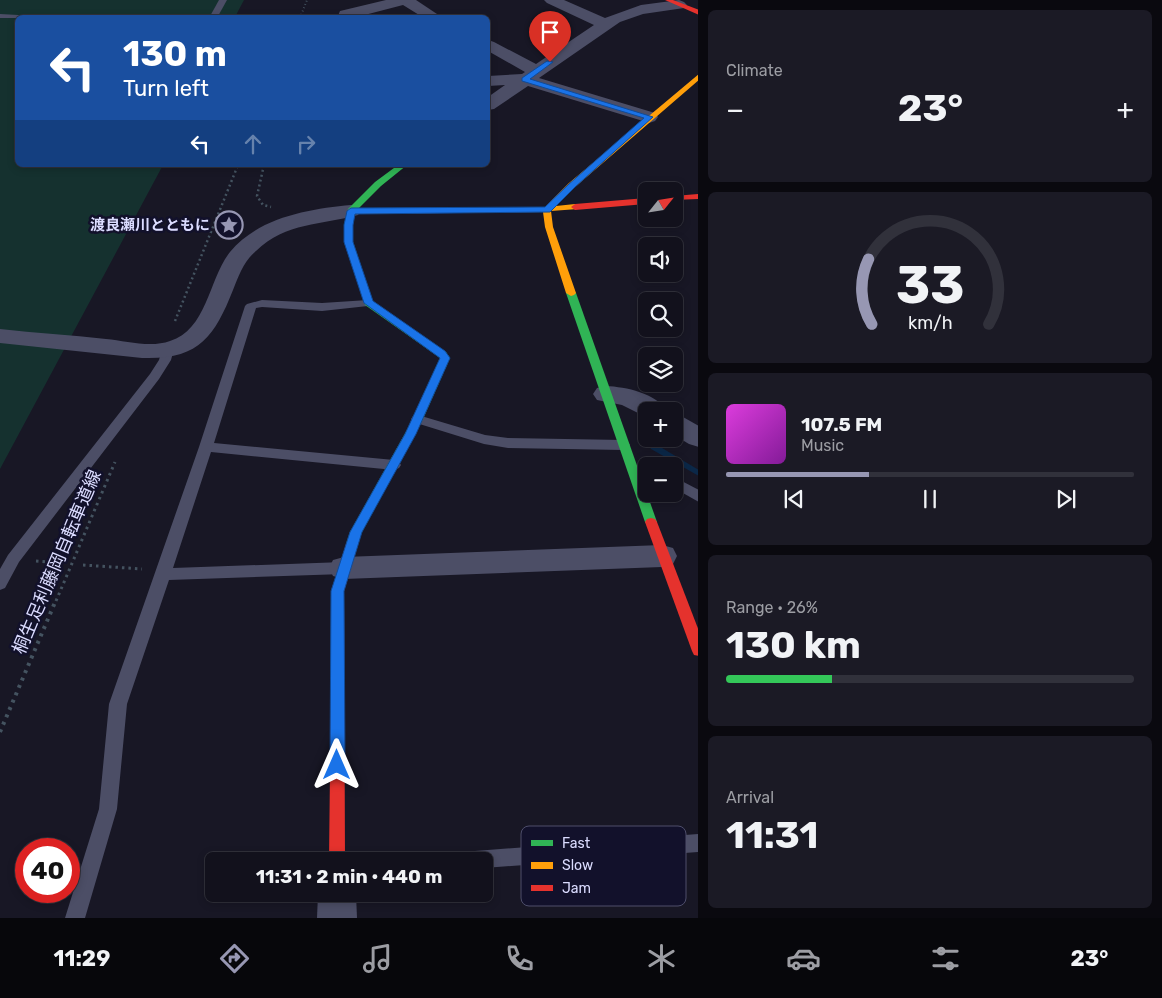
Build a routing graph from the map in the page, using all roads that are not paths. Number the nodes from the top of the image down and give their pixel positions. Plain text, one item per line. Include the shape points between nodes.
1 (223, 0) edge
2 (405, 0) edge
3 (552, 0) edge
4 (674, 2) edge
5 (698, 13) edge
6 (215, 15) edge
7 (346, 15) edge
8 (431, 15) edge
9 (0, 16) edge
10 (15, 17) edge
11 (604, 24) junction
12 (490, 46) edge
13 (530, 75) junction
14 (698, 77) edge
15 (490, 81) edge
16 (490, 104) edge
17 (649, 117) junction
18 (400, 167) edge
19 (698, 196) edge
20 (683, 197) edge
21 (638, 202) edge
22 (547, 210) junction
23 (351, 211) junction
24 (368, 303) junction
25 (0, 336) edge
26 (165, 343) junction
27 (606, 394) junction
28 (639, 402) edge
29 (418, 418) junction
30 (623, 446) junction
31 (206, 447) junction
32 (394, 465) junction
33 (638, 469) edge
34 (683, 488) edge
35 (698, 497) edge
36 (647, 502) edge
37 (662, 556) junction
38 (344, 568) junction
39 (155, 572) junction
40 (0, 584) edge
41 (698, 651) edge
42 (337, 852) edge
43 (521, 856) edge
44 (493, 859) edge
45 (337, 902) edge
46 (75, 918) edge
47 (337, 918) edge

1 - 6 lane
2 - 7 street
2 - 8 street
3 - 11 street
4 - 5 street
4 - 11 street via 640,10
9 - 10 lane
11 - 13 street
12 - 13 street
13 - 15 street
13 - 16 street
13 - 17 street
14 - 17 street
17 - 22 street
18 - 23 street
19 - 20 street
21 - 22 street
22 - 23 street
22 - 27 street via 549,227
23 - 24 street via 349,242
23 - 26 street via 315,214 272,231 249,246 234,263 209,319 195,337 186,344
24 - 29 street via 445,358
24 - 31 lane via 322,307 262,303 251,306
25 - 26 street
26 - 40 lane via 166,360 14,559
27 - 28 street via 621,394
27 - 30 street
29 - 30 lane via 484,439 508,443
29 - 32 street
30 - 33 street
31 - 32 lane
31 - 39 lane
32 - 38 street via 356,532
34 - 35 lane
36 - 37 street
37 - 38 street
37 - 41 street
38 - 39 lane
38 - 42 street via 338,591
39 - 46 lane via 118,704 108,809
43 - 44 lane
45 - 47 street

